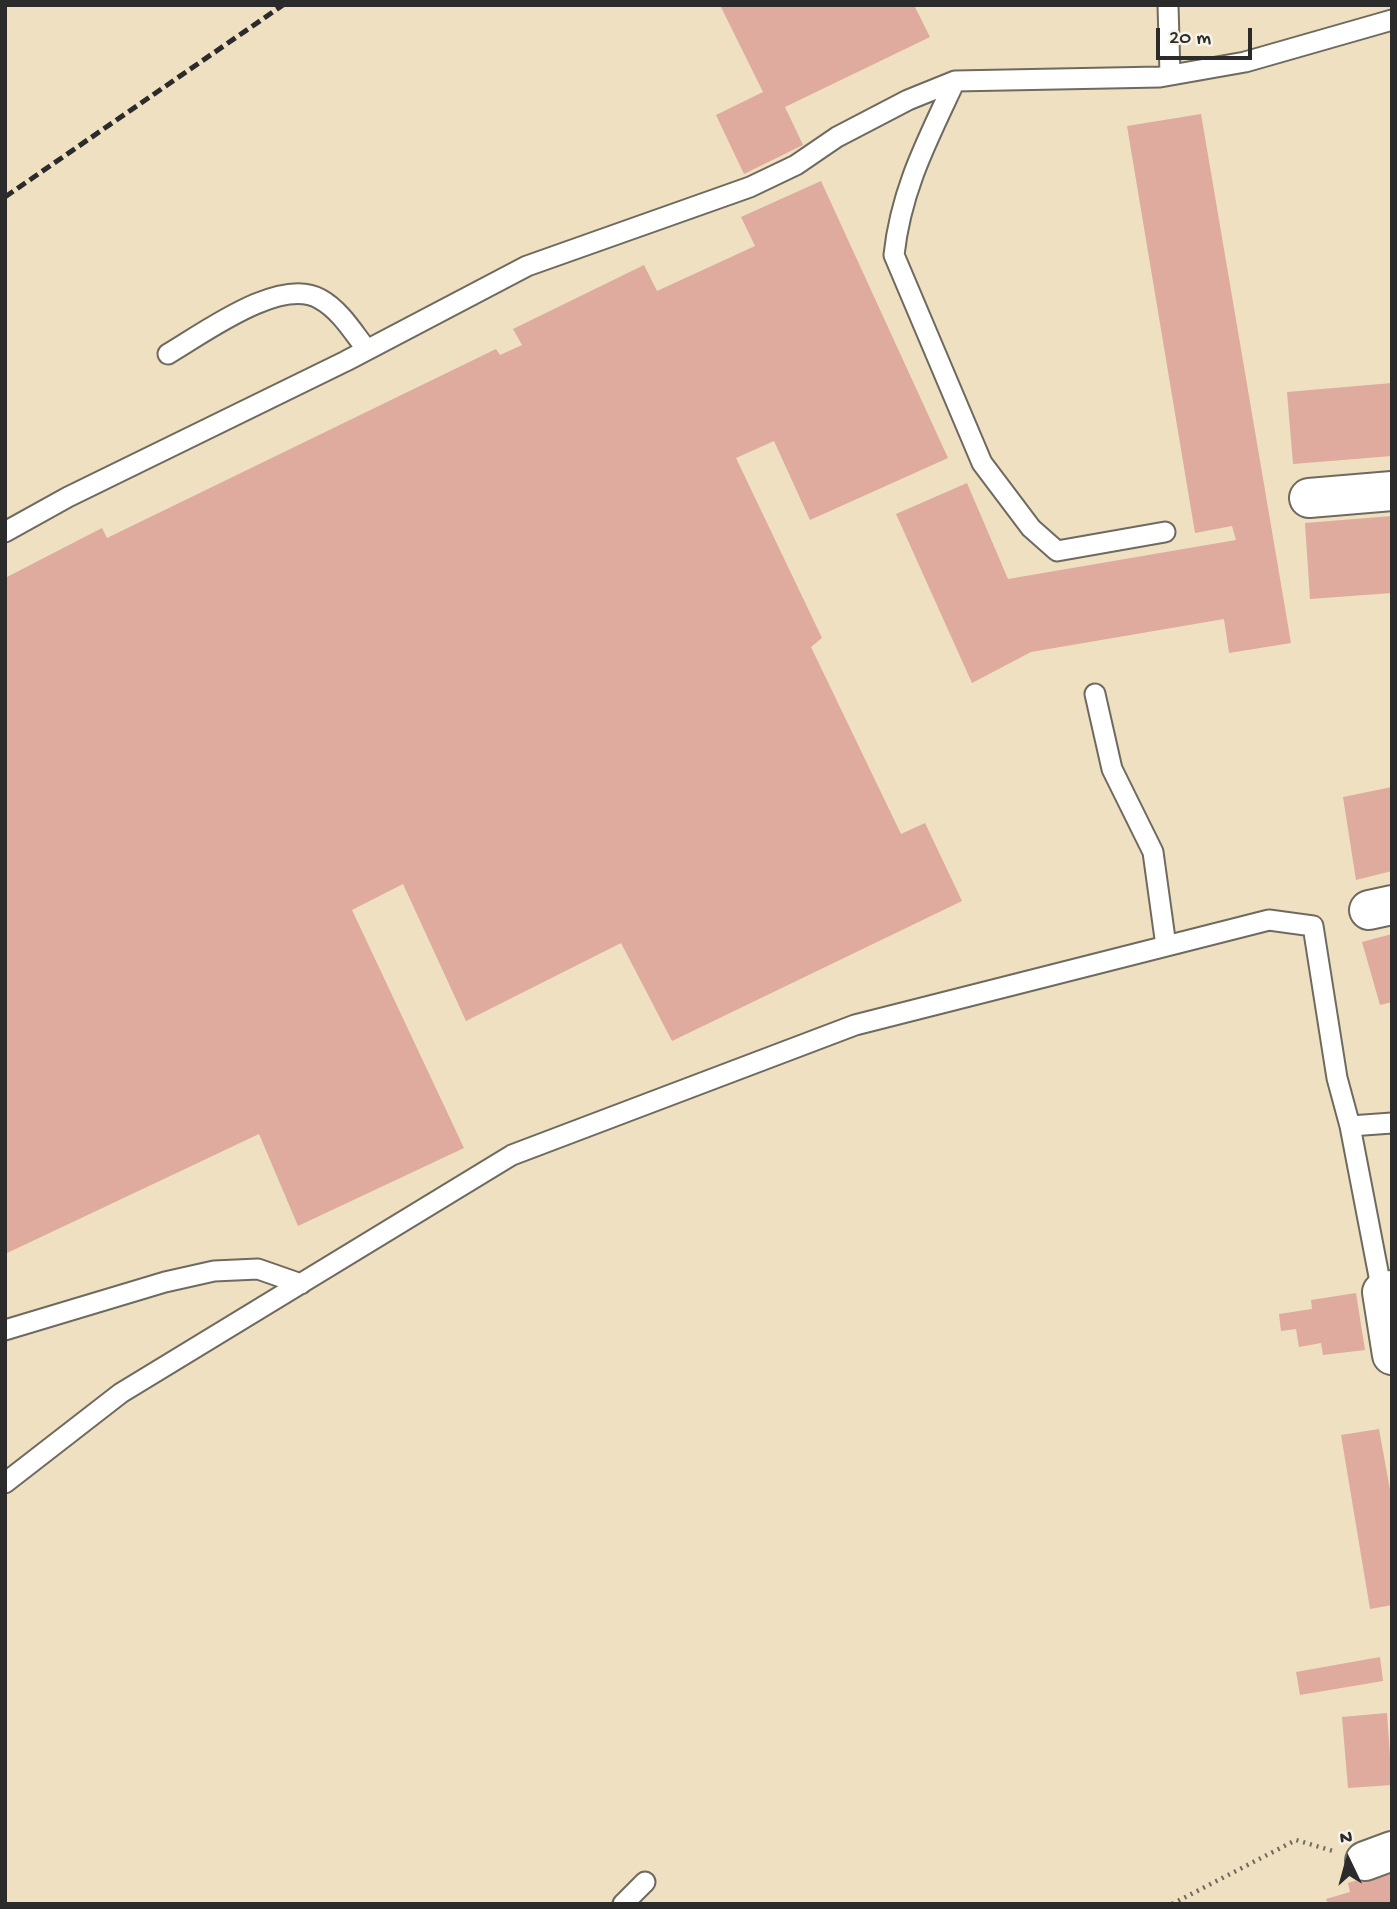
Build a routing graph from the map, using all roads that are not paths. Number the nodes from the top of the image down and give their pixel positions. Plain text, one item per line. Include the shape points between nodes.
1 (1168, 5) edge
2 (1392, 20) edge
3 (1170, 75) junction
4 (955, 80) junction
5 (367, 350) junction
6 (168, 354) dead end
7 (1392, 491) edge
8 (1309, 498) dead end
9 (5, 532) edge
10 (1165, 532) dead end
11 (1095, 694) dead end
12 (1166, 946) junction
13 (1392, 1123) edge
14 (1350, 1126) junction
15 (301, 1284) junction
16 (1387, 1291) edge
17 (5, 1330) edge
18 (1392, 1355) edge
19 (5, 1483) edge
20 (645, 1882) dead end
21 (623, 1904) edge

1 - 3 lane
2 - 3 lane via 1245,62
3 - 4 lane
4 - 5 lane via 837,137 796,165 750,187 527,266
4 - 10 lane via 910,179 894,255 982,463 1031,528 1057,551
5 - 6 lane via 332,307 307,293 291,292 222,321
5 - 9 lane
7 - 8 street
11 - 12 lane via 1112,769 1153,852
12 - 14 lane via 1269,920 1313,926 1337,1078
12 - 15 lane via 855,1025 512,1155
13 - 14 lane
14 - 16 lane
15 - 17 lane via 258,1269 214,1271
15 - 19 lane via 121,1393
16 - 18 street
20 - 21 lane

